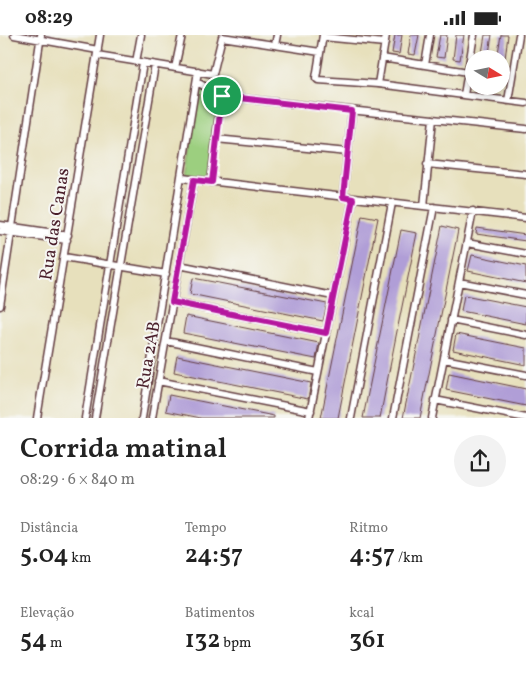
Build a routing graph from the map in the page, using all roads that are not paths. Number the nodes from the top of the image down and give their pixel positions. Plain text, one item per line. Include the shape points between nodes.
1 (14, 35) edge
2 (100, 35) edge
3 (141, 35) edge
4 (182, 35) edge
5 (277, 35) edge
6 (386, 35) edge
7 (430, 35) edge
8 (474, 35) edge
9 (519, 35) edge
10 (224, 36) edge
11 (323, 36) edge
12 (41, 37) edge
13 (232, 37) edge
14 (384, 43) junction
15 (275, 45) junction
16 (472, 50) edge
17 (320, 52) junction
18 (97, 53) junction
19 (382, 58) junction
20 (139, 62) junction
21 (155, 65) junction
22 (425, 65) junction
23 (175, 68) junction
24 (198, 71) junction
25 (465, 72) edge
26 (197, 82) junction
27 (378, 84) junction
28 (465, 89) edge
29 (464, 95) junction
30 (222, 96) junction
31 (508, 101) junction
32 (526, 103) edge
33 (352, 111) junction
34 (433, 119) junction
35 (526, 129) edge
36 (216, 139) junction
37 (348, 152) junction
38 (427, 164) junction
39 (526, 174) edge
40 (182, 178) junction
41 (194, 180) junction
42 (212, 182) junction
43 (343, 197) junction
44 (353, 199) junction
45 (392, 203) junction
46 (424, 206) junction
47 (434, 207) junction
48 (473, 211) junction
49 (526, 217) edge
50 (0, 225) edge
51 (12, 230) junction
52 (0, 231) edge
53 (67, 238) junction
54 (467, 243) junction
55 (526, 254) edge
56 (64, 257) junction
57 (110, 265) junction
58 (179, 265) junction
59 (121, 267) junction
60 (166, 274) junction
61 (459, 282) junction
62 (526, 295) edge
63 (333, 296) junction
64 (172, 302) junction
65 (0, 306) edge
66 (452, 320) junction
67 (326, 333) junction
68 (526, 335) edge
69 (166, 341) junction
70 (444, 359) junction
71 (93, 372) junction
72 (318, 372) junction
73 (104, 373) junction
74 (526, 375) edge
75 (158, 381) junction
76 (436, 400) junction
77 (310, 415) edge
78 (37, 418) edge
79 (85, 418) edge
80 (95, 418) edge
81 (142, 418) edge
82 (152, 418) edge
83 (351, 418) edge
84 (393, 418) edge
85 (432, 418) edge
86 (526, 418) edge

1 - 12 street
2 - 18 street, Rua das Canas
3 - 20 street
4 - 23 street
5 - 15 street
6 - 14 street
7 - 22 street
8 - 16 street
9 - 31 street
10 - 13 street
10 - 24 street via 213,74
11 - 14 street
11 - 17 street
12 - 18 street
12 - 51 street
13 - 15 street
14 - 19 street
15 - 17 street
17 - 27 street via 317,79
18 - 20 street
18 - 53 street, Rua das Canas
19 - 22 street
19 - 27 street
20 - 21 street
20 - 57 street
21 - 23 street
21 - 59 street
22 - 25 street
23 - 24 street
24 - 26 street
26 - 30 street
26 - 40 street
27 - 29 street
28 - 29 street
29 - 31 street
30 - 33 street
30 - 36 street
31 - 32 street
33 - 34 street
33 - 37 street
34 - 35 street
34 - 38 street
36 - 37 street
36 - 42 street
37 - 43 street
38 - 39 street
38 - 46 street
40 - 41 street
40 - 60 street
41 - 42 street
41 - 58 street, Rua 2AB
42 - 43 street
43 - 44 street
44 - 45 street
44 - 63 street
45 - 46 street
45 - 83 street
46 - 47 street
47 - 48 street
47 - 84 street
48 - 49 street
48 - 54 street
50 - 51 street
51 - 52 street
51 - 53 street
51 - 65 street
53 - 56 street, Rua das Canas
54 - 55 street
54 - 61 street
56 - 57 street
56 - 78 street, Rua das Canas
57 - 59 street
57 - 71 street
58 - 63 street
58 - 64 street, Rua 2AB
59 - 60 street
59 - 73 street
60 - 81 street
61 - 62 street
61 - 66 street
63 - 67 street
64 - 67 street
64 - 69 street, Rua 2AB
66 - 68 street
66 - 70 street
67 - 72 street
69 - 72 street
69 - 75 street, Rua 2AB
70 - 74 street
70 - 76 street
71 - 73 street
71 - 79 street
72 - 77 street
73 - 80 street
75 - 77 street
75 - 82 street, Rua 2AB
76 - 85 street
76 - 86 street

